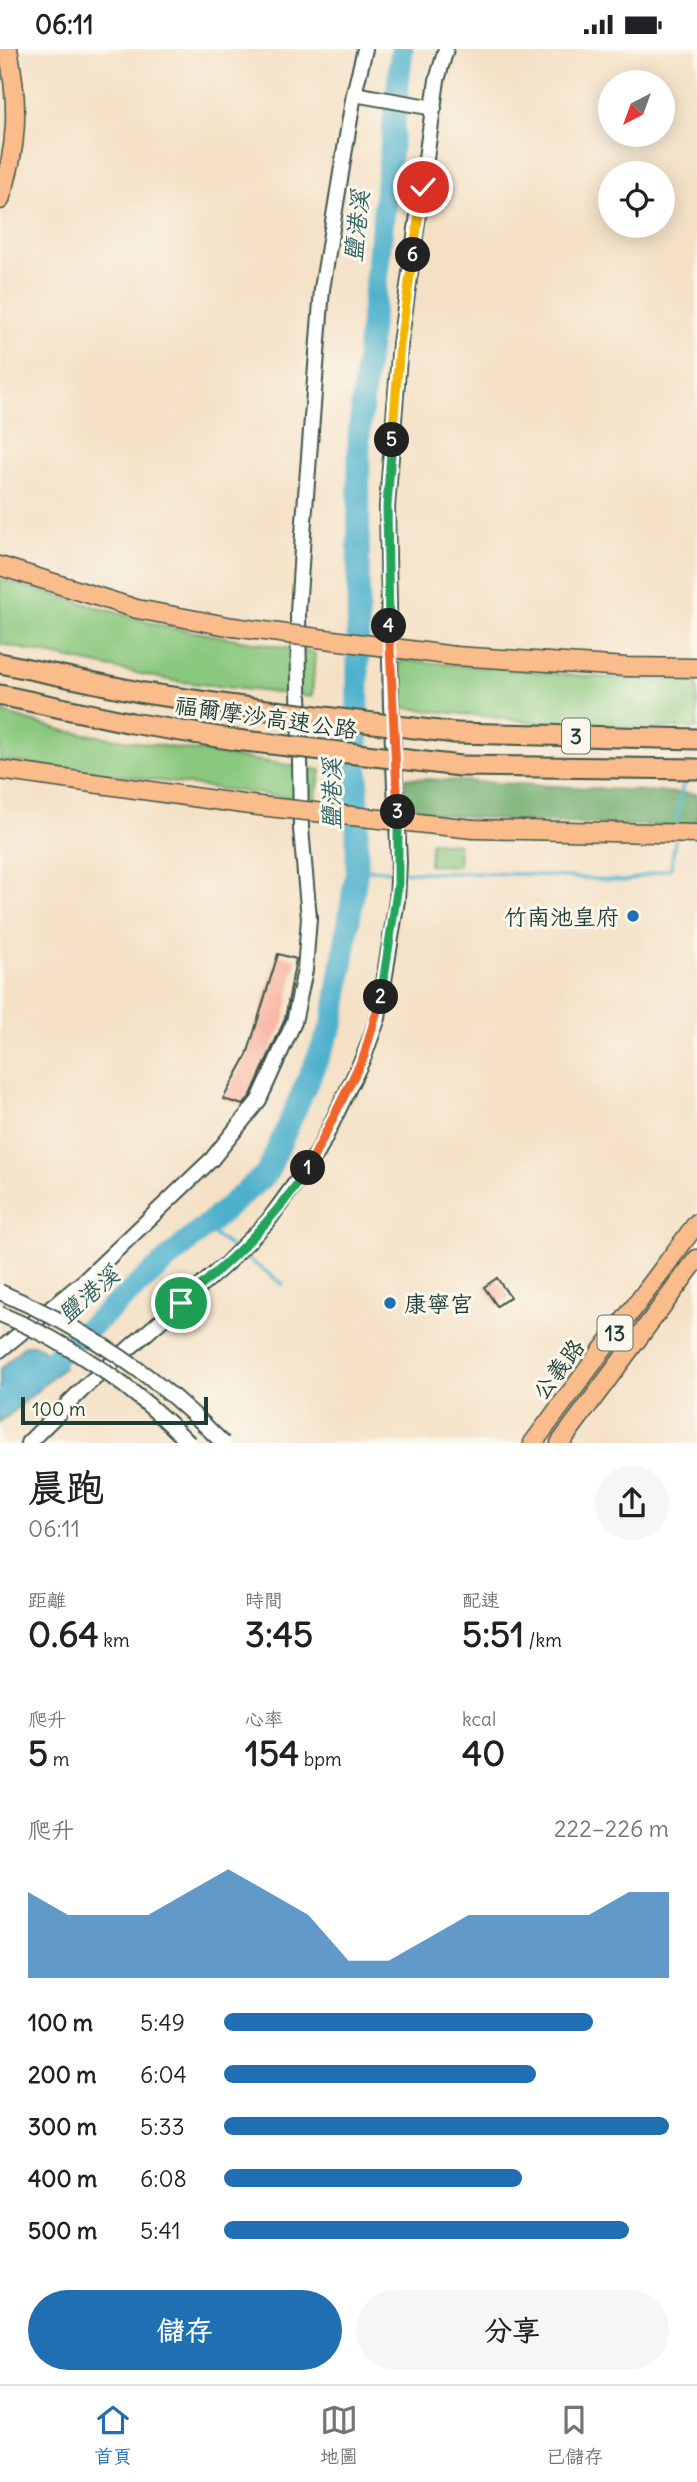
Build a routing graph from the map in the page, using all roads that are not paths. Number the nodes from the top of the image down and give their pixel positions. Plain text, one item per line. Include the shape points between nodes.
1 (8, 49) edge
2 (365, 49) edge
3 (446, 49) edge
4 (354, 95) junction
5 (434, 108) junction
6 (0, 200) edge
7 (0, 566) edge
8 (0, 663) edge
9 (697, 668) edge
10 (0, 695) edge
11 (697, 739) edge
12 (693, 769) edge
13 (0, 770) edge
14 (683, 833) edge
15 (697, 1223) edge
16 (697, 1259) edge
17 (0, 1292) edge
18 (0, 1314) edge
19 (0, 1350) edge
20 (27, 1443) edge
21 (189, 1443) edge
22 (223, 1443) edge
23 (533, 1443) edge
24 (560, 1443) edge

1 - 6 main road via 18,121
2 - 4 street
3 - 5 street
4 - 5 street
4 - 19 street via 322,289 298,612 301,815 309,918 294,1022 259,1100 212,1159 83,1282
5 - 20 street via 400,344 387,506 399,862 377,1017 364,1056 318,1152 268,1221
7 - 9 main road, bridge via 137,609 233,627 456,656
8 - 11 highway, 福爾摩沙高速公路 / 3, bridge via 144,693 455,733
10 - 12 highway, 福爾摩沙高速公路 / 3, bridge via 236,740 460,766
13 - 14 main road, bridge via 250,805 473,829
15 - 23 main road, 公義路 / 13
16 - 24 main road, 公義路 / 13
17 - 22 street, bridge via 51,1313 130,1363 195,1414
18 - 21 street, bridge via 40,1330 117,1380

